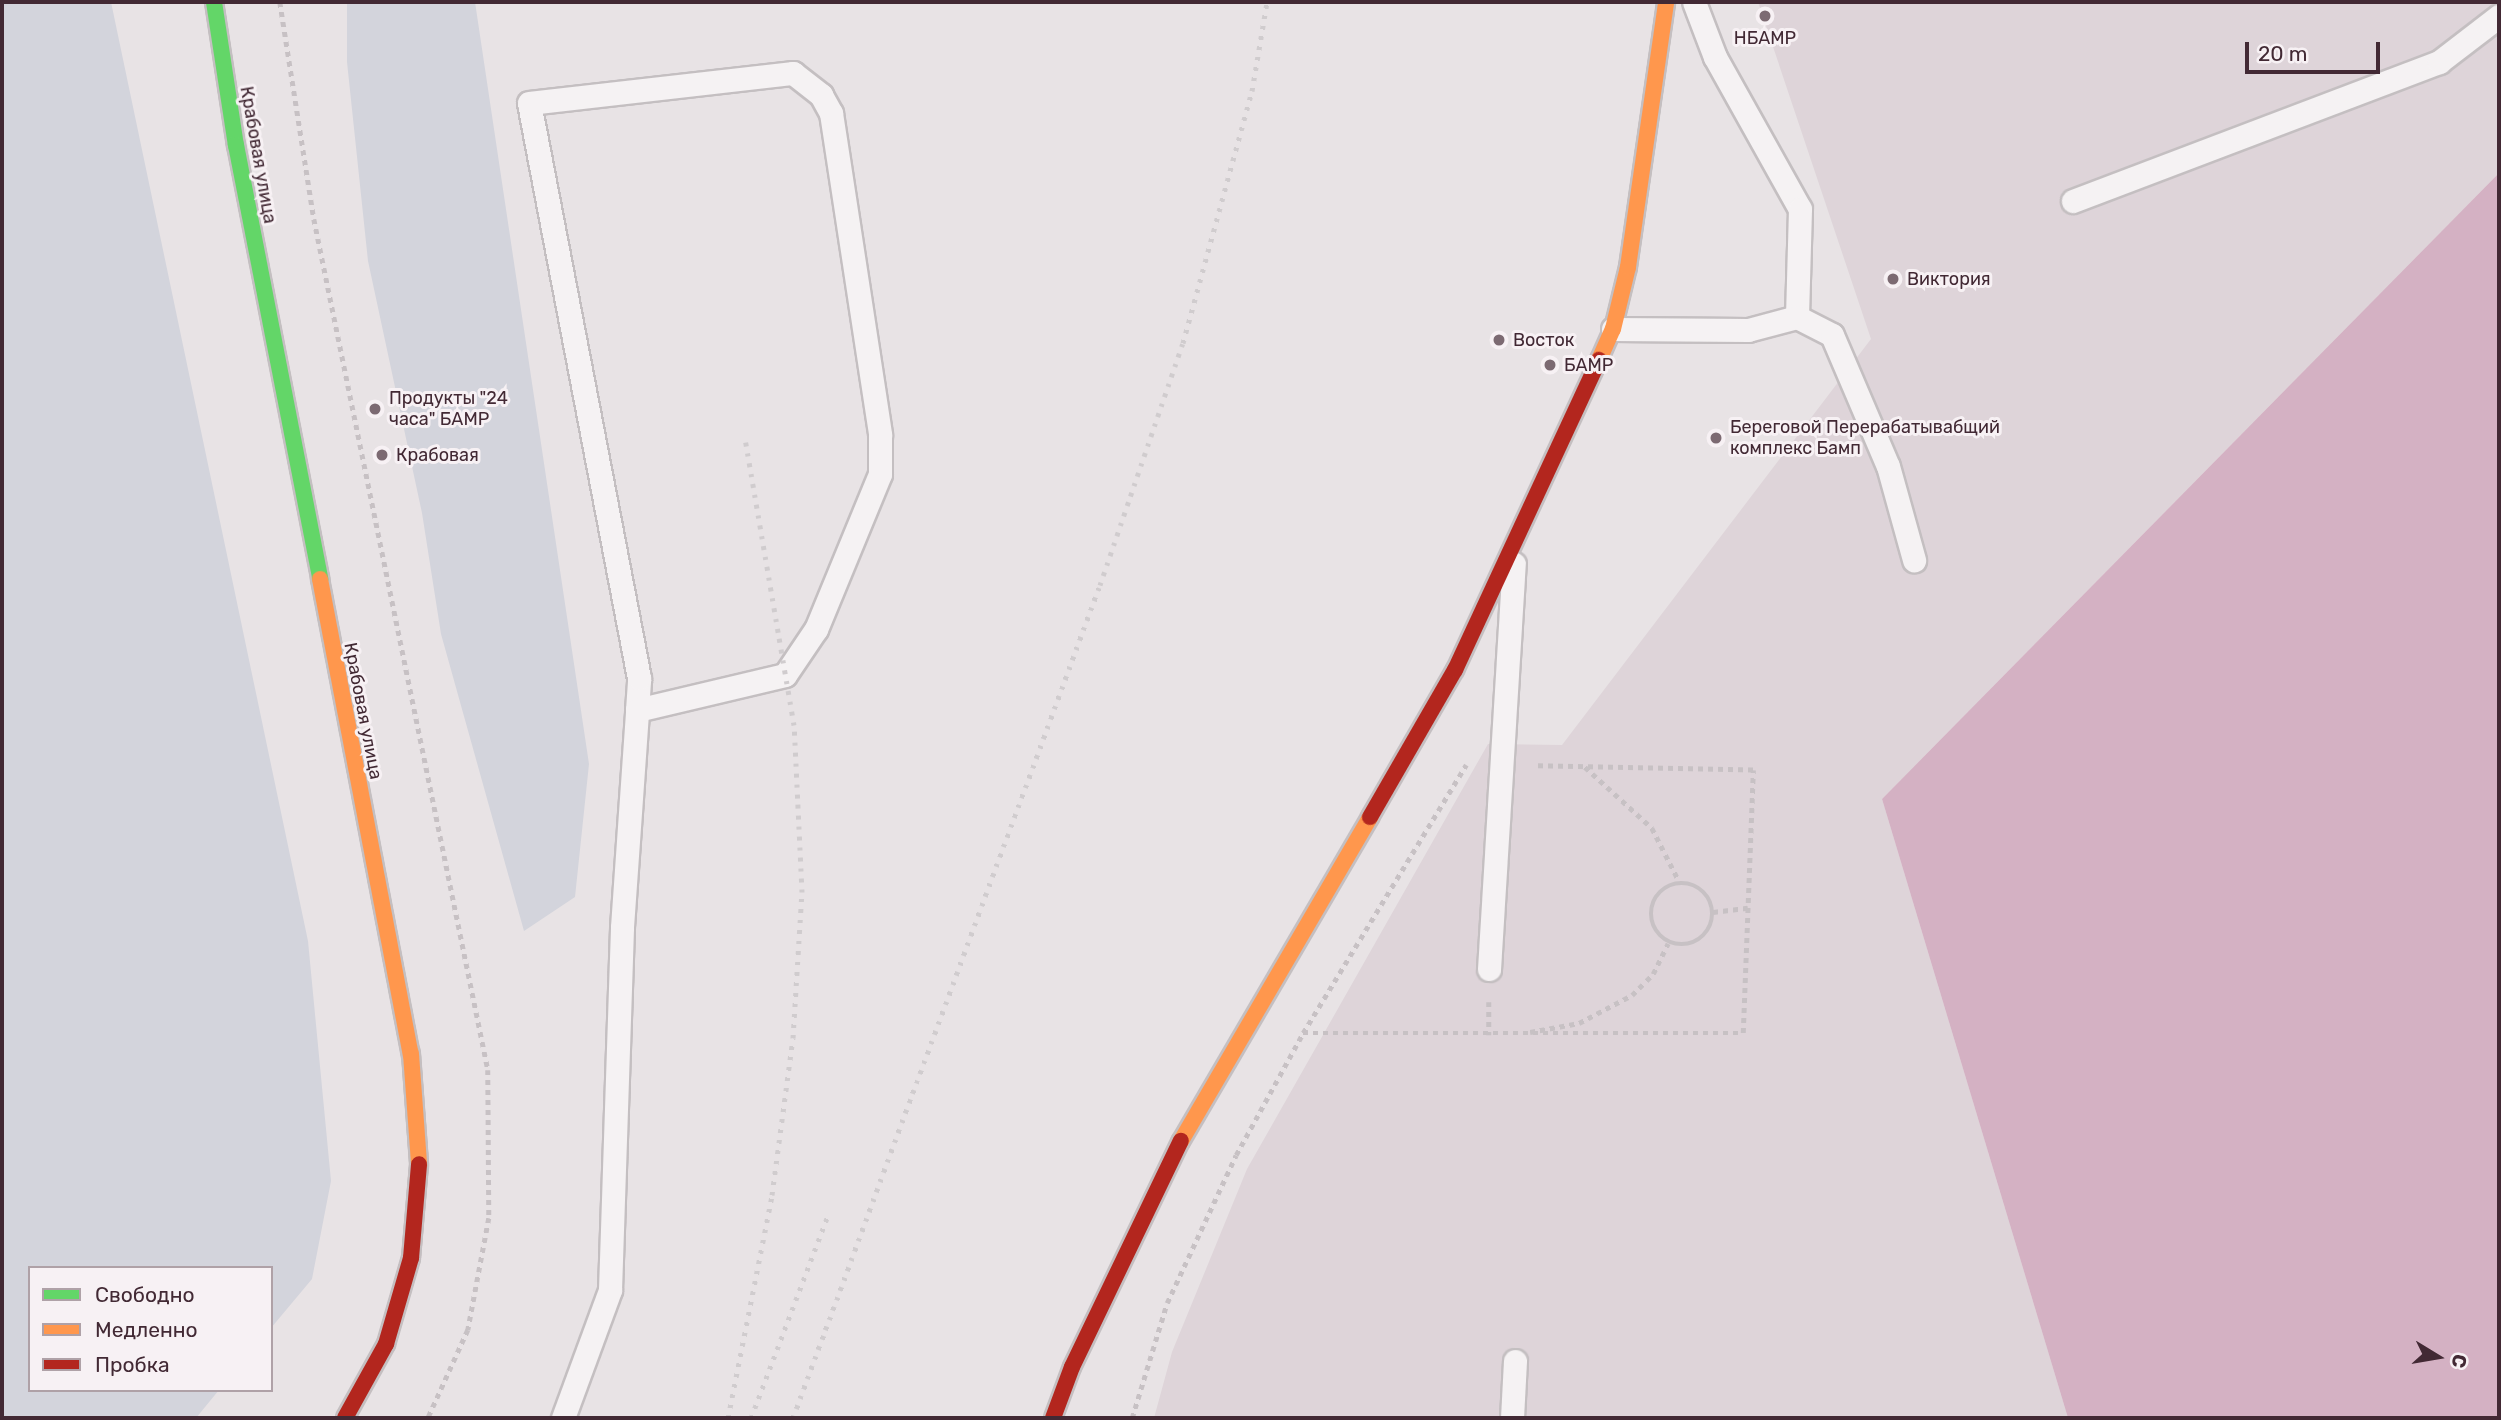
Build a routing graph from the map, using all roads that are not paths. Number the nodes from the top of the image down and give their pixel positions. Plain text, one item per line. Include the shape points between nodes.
1 (214, 2) edge
2 (1666, 2) edge
3 (1694, 2) edge
4 (2499, 16) edge
5 (2073, 201) dead end
6 (1797, 317) junction
7 (1613, 329) junction
8 (1514, 551) junction
9 (1914, 560) dead end
10 (636, 710) junction
11 (1489, 970) dead end
12 (1515, 1361) dead end
13 (345, 1418) edge
14 (563, 1418) edge
15 (1053, 1418) edge
16 (1512, 1418) edge

1 - 13 street, Крабовая улица via 241,172 411,1054 420,1157 411,1258 386,1344
2 - 7 street via 1628,267
3 - 6 lane via 1715,57 1800,209
4 - 5 lane via 2439,62
6 - 7 lane via 1748,330
6 - 9 lane via 1832,335 1888,466
7 - 8 street
8 - 11 lane
8 - 15 street via 1455,670 1172,1157 1072,1367
10 - 10 lane via 785,675 816,629 880,474 880,435 831,113 821,95 793,73 529,103 639,678
10 - 14 lane via 622,927 610,1290
12 - 16 lane

